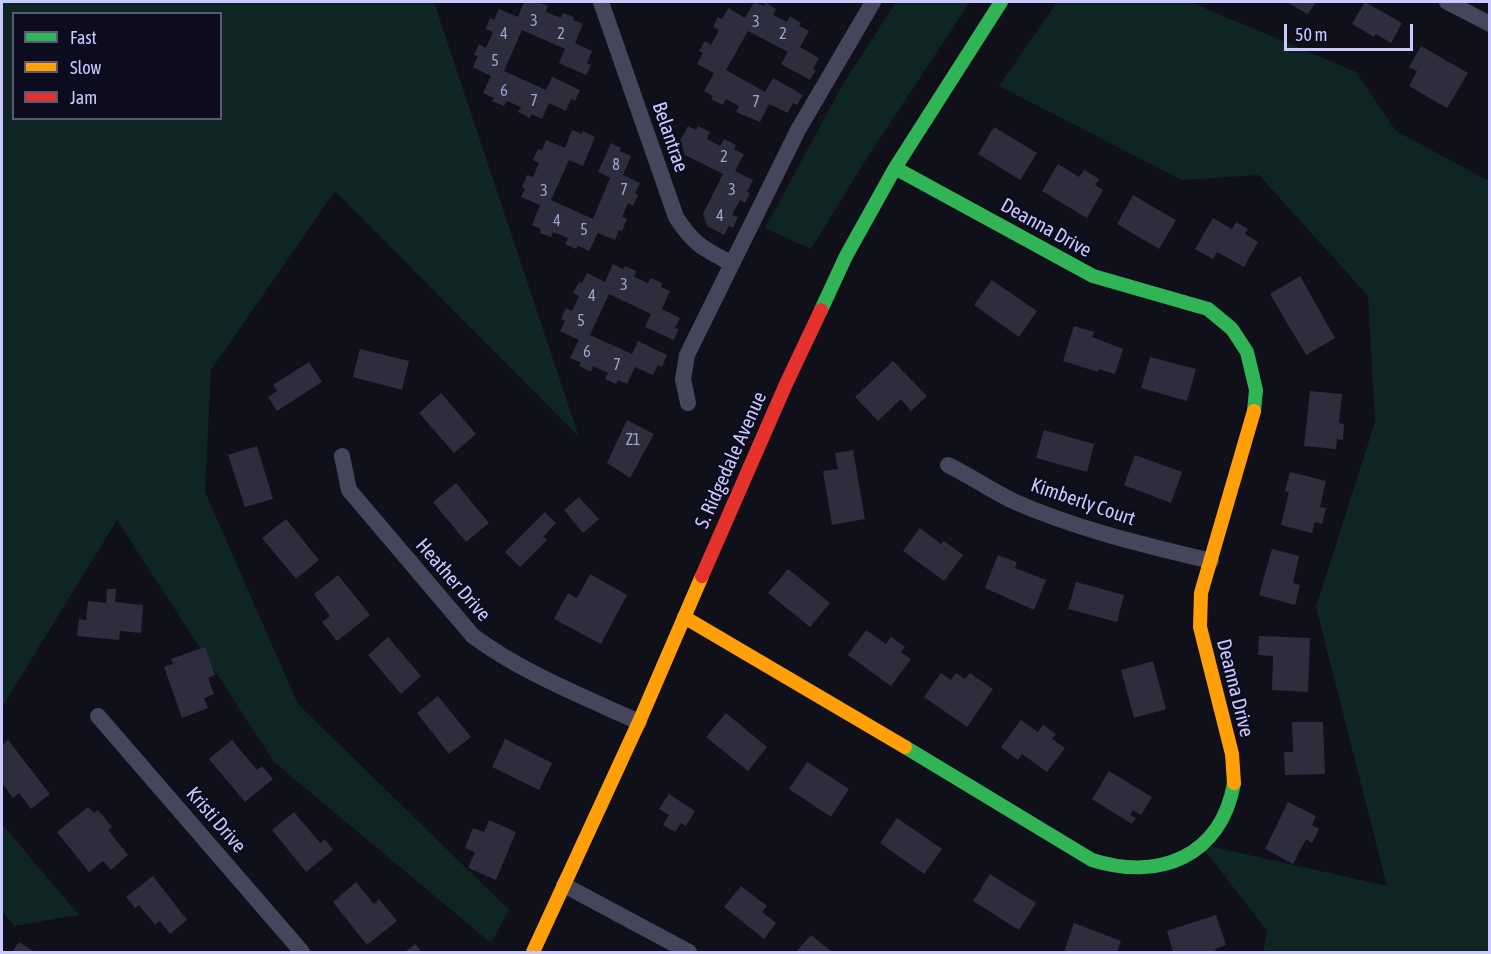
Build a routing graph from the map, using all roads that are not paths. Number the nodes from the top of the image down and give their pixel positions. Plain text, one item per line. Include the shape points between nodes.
1 (601, 2) edge
2 (873, 2) edge
3 (1001, 2) edge
4 (1447, 2) edge
5 (1490, 24) edge
6 (895, 168) junction
7 (731, 263) junction
8 (688, 403) dead end
9 (342, 456) dead end
10 (948, 465) dead end
11 (1211, 561) junction
12 (684, 617) junction
13 (98, 716) dead end
14 (639, 722) junction
15 (564, 885) junction
16 (302, 952) edge
17 (533, 952) edge
18 (689, 952) edge

1 - 7 street, Belantrae via 676,217 701,247
2 - 7 street via 798,130
3 - 6 street, S. Ridgedale Avenue
4 - 5 street
6 - 11 street, Deanna Drive via 1093,276 1202,306 1232,329 1247,352 1255,400
6 - 12 street, S. Ridgedale Avenue via 846,256
7 - 8 street via 687,355 683,379
9 - 14 street, Heather Drive via 349,490 473,636 498,655
10 - 11 street, Kimberly Court via 1012,500 1058,518 1121,539
11 - 12 street, Deanna Drive via 1202,593 1200,627 1234,766 1232,795 1218,827 1205,842 1186,856 1149,869 1111,867 1092,860
12 - 14 street, S. Ridgedale Avenue
13 - 16 street, Kristi Drive
14 - 15 street, S. Ridgedale Avenue
15 - 17 street, S. Ridgedale Avenue
15 - 18 street

